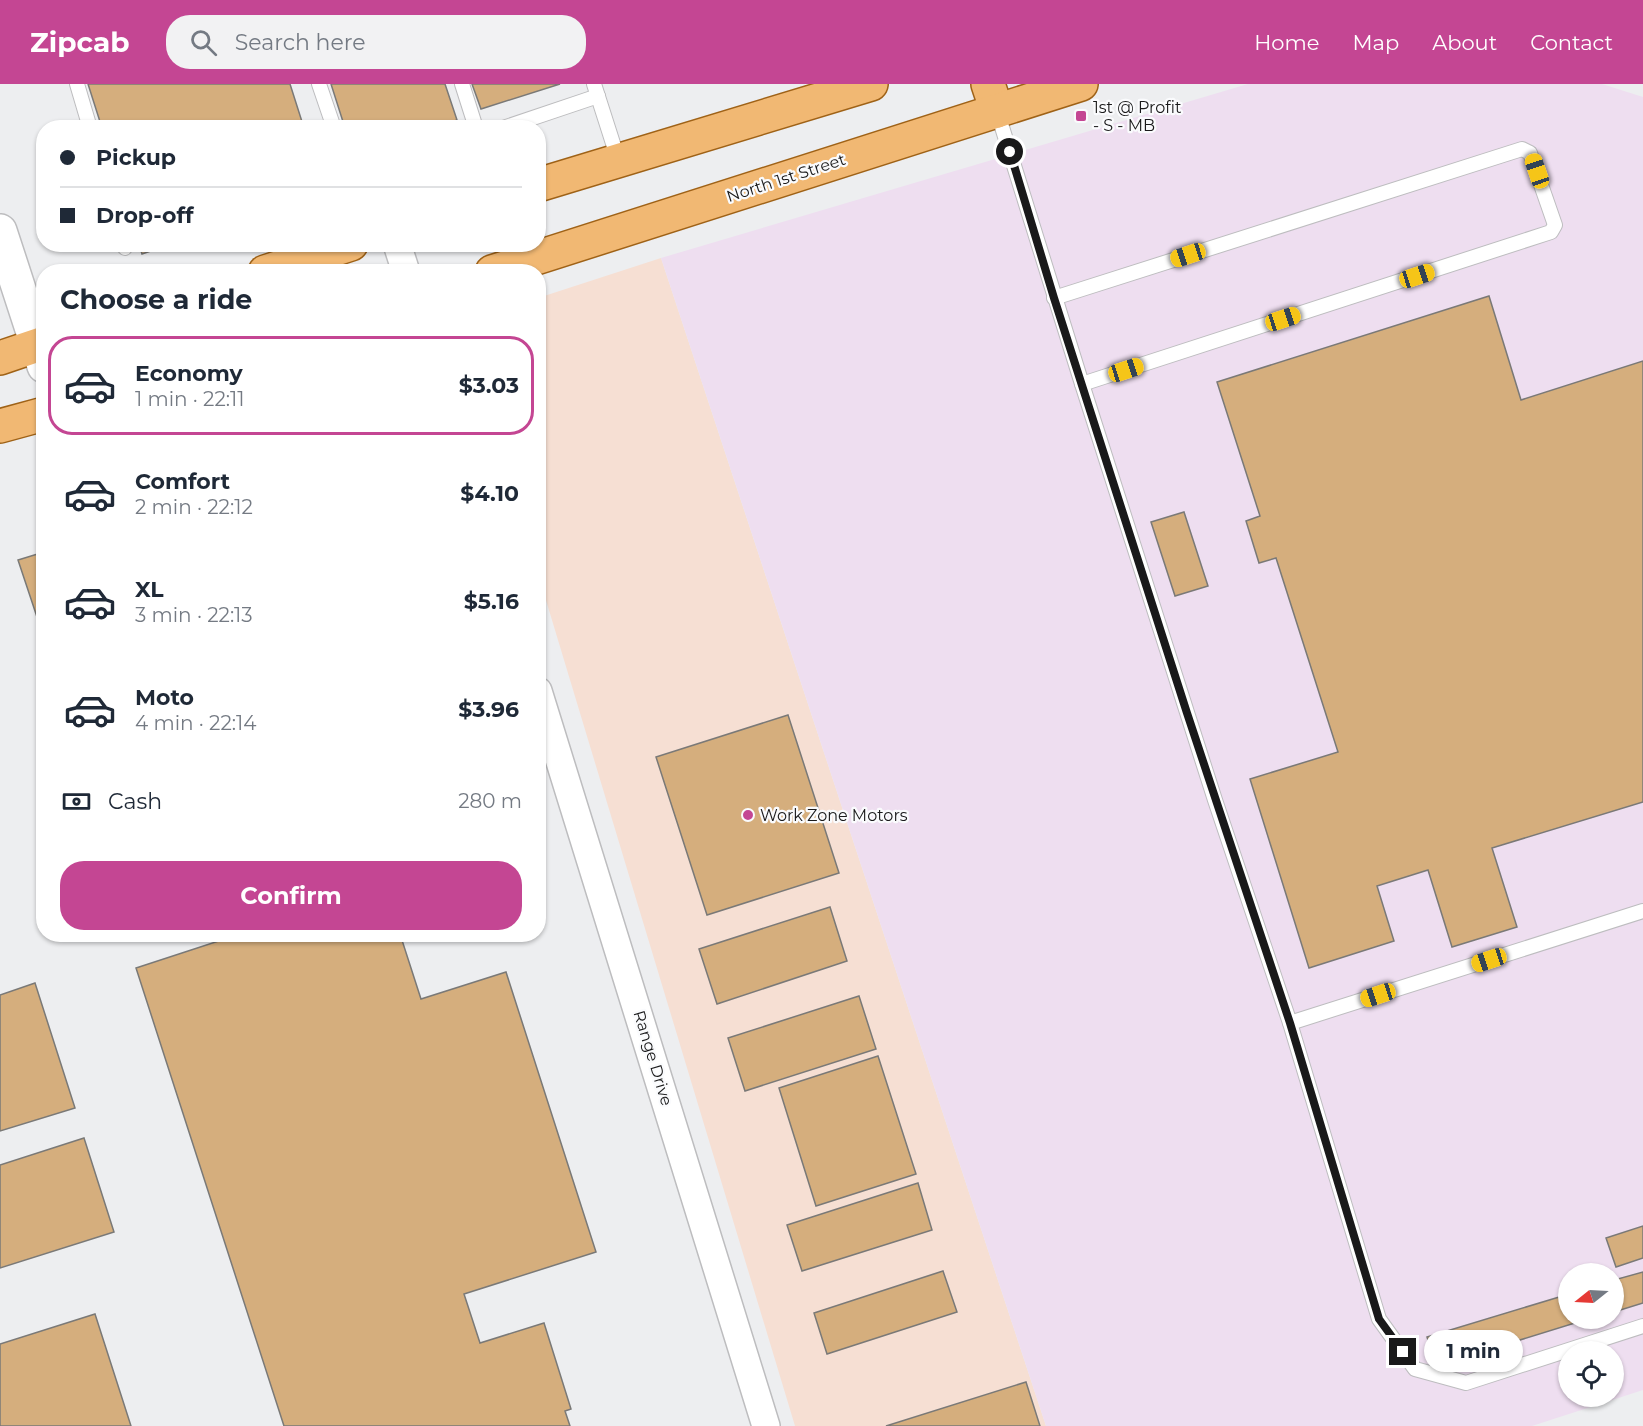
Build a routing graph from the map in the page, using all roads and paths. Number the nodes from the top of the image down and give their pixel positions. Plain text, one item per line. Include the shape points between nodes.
1 (77, 84) edge
2 (319, 84) edge
3 (462, 84) edge
4 (871, 84) edge
5 (1081, 84) edge
6 (596, 90) edge
7 (993, 97) edge
8 (88, 120) edge
9 (331, 120) edge
10 (473, 120) edge
11 (523, 120) edge
12 (618, 159) junction
13 (546, 182) edge
14 (0, 231) edge
15 (326, 252) edge
16 (290, 264) edge
17 (515, 264) edge
18 (1054, 298) junction
19 (36, 336) edge
20 (36, 352) edge
21 (0, 357) edge
22 (1082, 384) junction
23 (36, 416) edge
24 (0, 426) edge
25 (546, 717) edge
26 (1643, 911) edge
27 (1290, 1023) junction
28 (1643, 1326) edge
29 (766, 1426) edge

1 - 8 lane
2 - 9 lane
3 - 10 lane
4 - 12 main road
5 - 7 main road, North 1st Street
6 - 11 lane
6 - 12 lane
7 - 17 main road, North 1st Street
7 - 18 lane
12 - 13 main road
14 - 19 main road
15 - 16 main road
18 - 22 lane
18 - 22 lane via 1522,150 1530,153 1555,225 1551,232 1540,236
20 - 21 main road
22 - 27 lane
23 - 24 main road
25 - 29 street, Range Drive
26 - 27 lane
27 - 28 lane via 1379,1319 1415,1369 1466,1383

